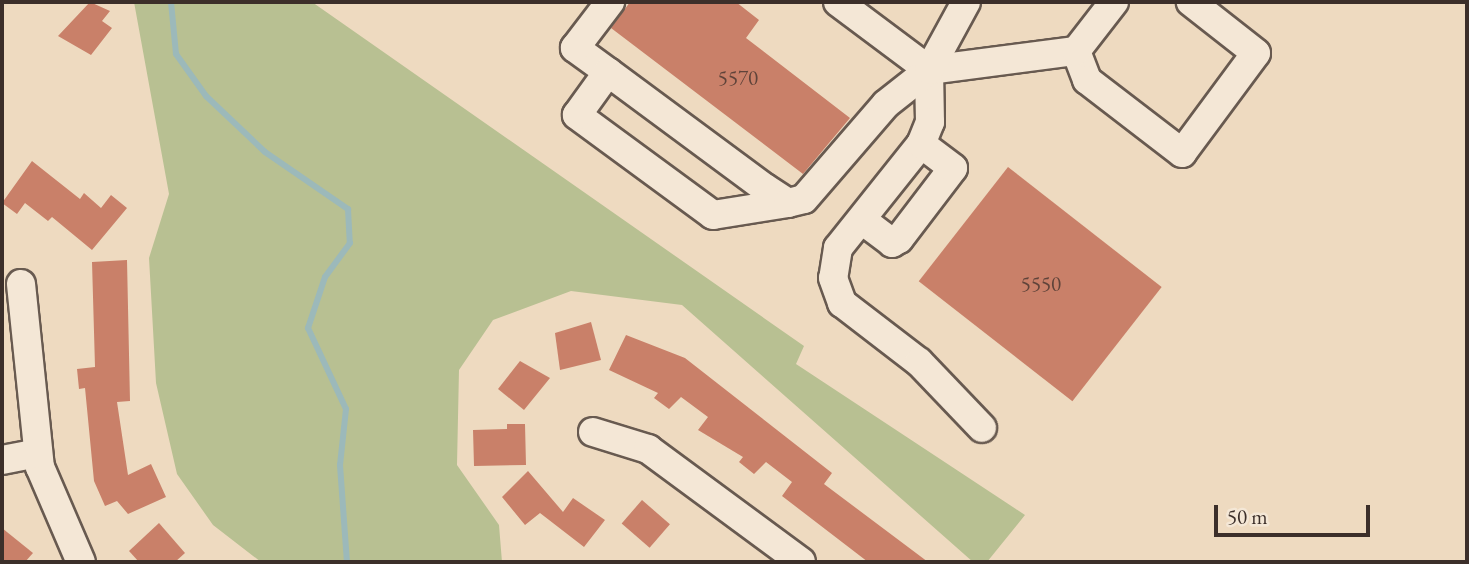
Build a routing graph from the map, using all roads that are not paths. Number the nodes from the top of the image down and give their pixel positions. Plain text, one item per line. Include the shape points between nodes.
1 (610, 2) edge
2 (838, 2) edge
3 (966, 2) edge
4 (1114, 2) edge
5 (1191, 2) edge
6 (1076, 51) junction
7 (929, 70) junction
8 (608, 72) junction
9 (921, 144) junction
10 (788, 203) junction
11 (862, 220) junction
12 (21, 284) dead end
13 (982, 428) dead end
14 (593, 432) dead end
15 (37, 453) junction
16 (2, 460) edge
17 (81, 562) edge
18 (801, 562) edge

1 - 8 street via 575,48
2 - 7 street
3 - 7 street
4 - 6 street
5 - 6 street via 1256,53 1182,153 1087,80
6 - 7 street
7 - 9 street via 930,122
7 - 10 street via 886,104 814,193
8 - 10 street
8 - 10 street via 577,115 713,215
9 - 11 street
9 - 11 street via 953,168 900,239 892,243
11 - 13 street via 835,256 835,292 919,362
12 - 15 street
14 - 18 street via 648,449
15 - 16 street
15 - 17 street via 52,508

